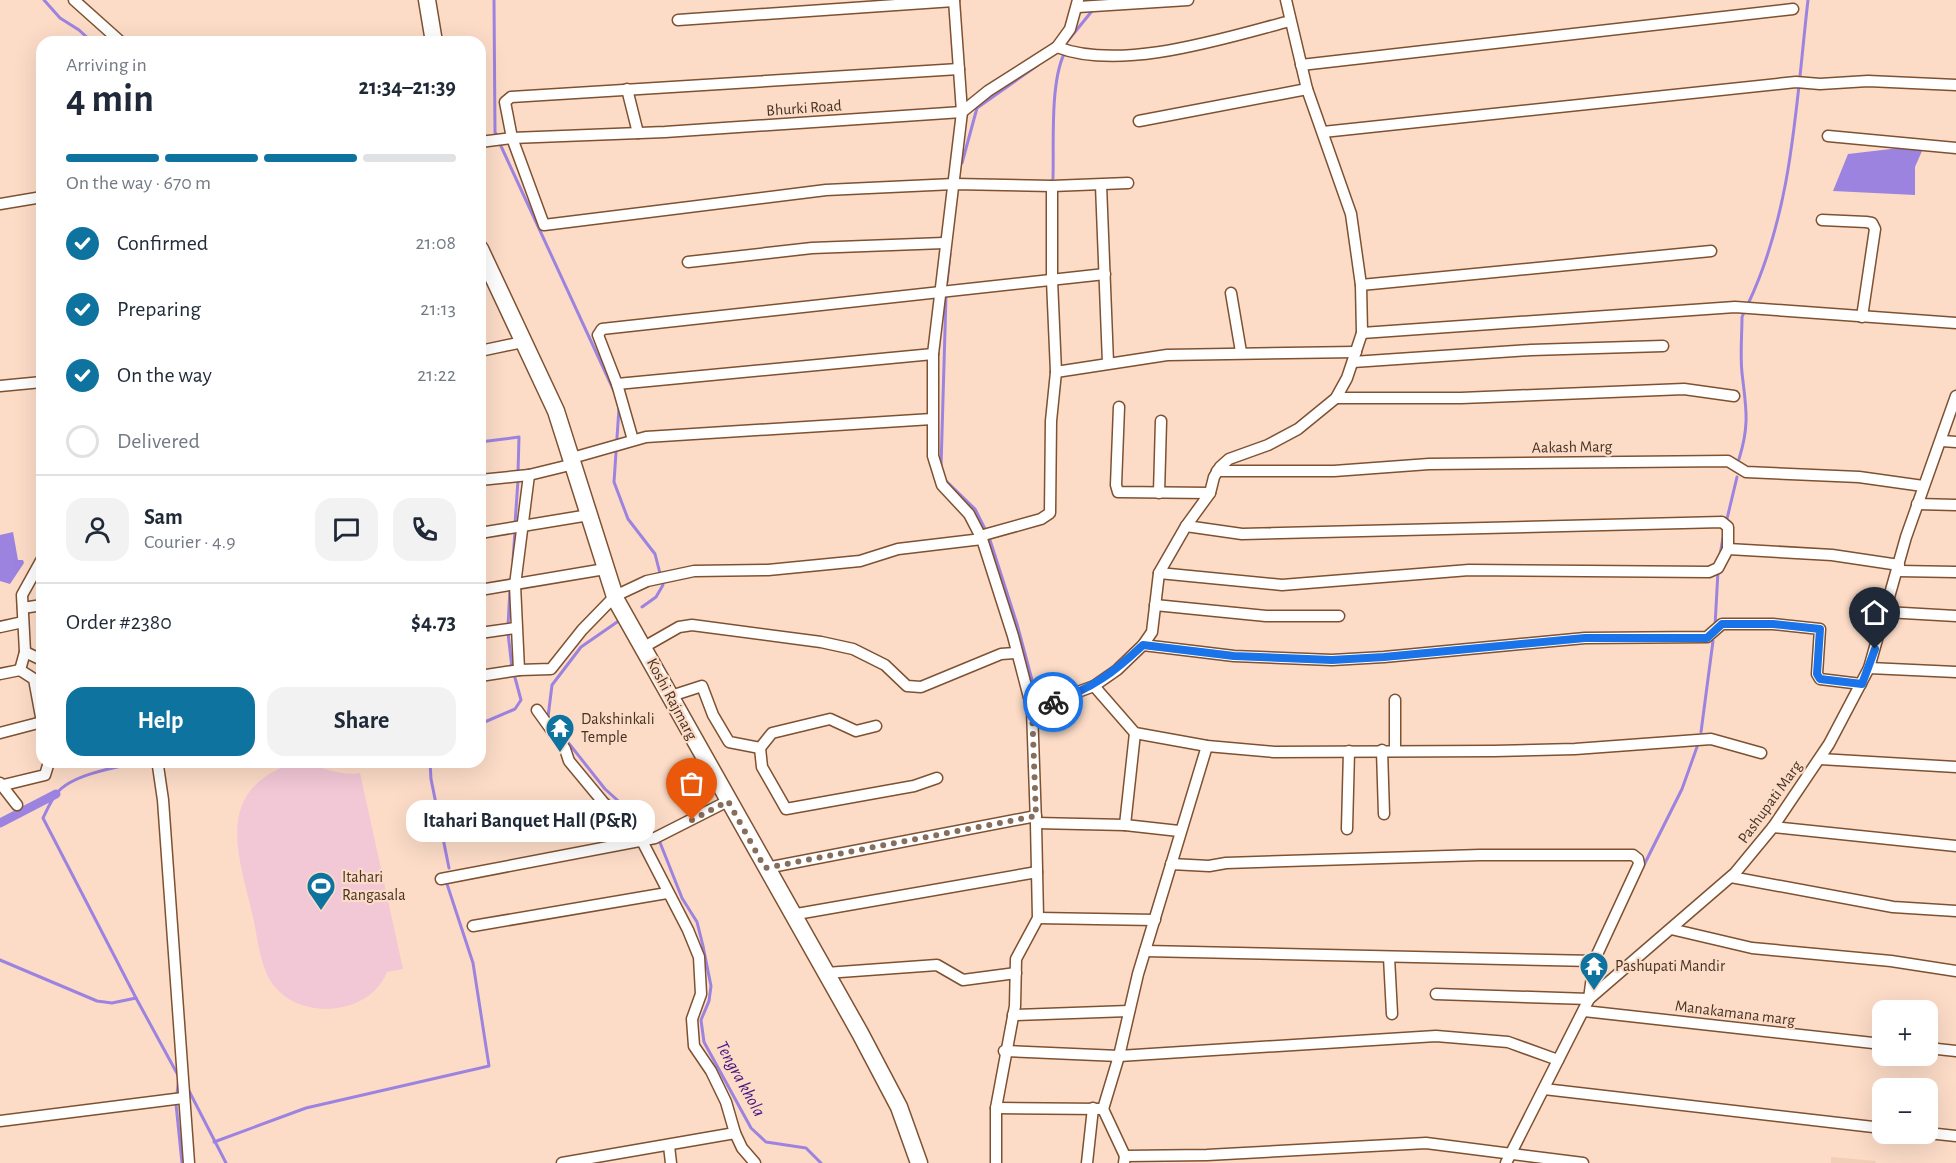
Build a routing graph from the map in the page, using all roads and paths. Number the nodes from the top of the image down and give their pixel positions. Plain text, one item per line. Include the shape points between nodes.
1 (74, 0) edge
2 (427, 0) edge
3 (1188, 0) edge
4 (1286, 0) edge
5 (954, 1) edge
6 (1078, 4) edge
7 (1793, 9) dead end
8 (678, 20) dead end
9 (1290, 21) junction
10 (114, 36) edge
11 (433, 36) edge
12 (1057, 47) junction
13 (1301, 65) junction
14 (959, 69) junction
15 (1956, 85) edge
16 (627, 89) junction
17 (1307, 89) junction
18 (962, 112) junction
19 (1139, 121) dead end
20 (1323, 132) junction
21 (638, 133) junction
22 (1828, 136) dead end
23 (508, 138) junction
24 (486, 141) edge
25 (1956, 148) edge
26 (1128, 183) dead end
27 (954, 184) junction
28 (1101, 185) junction
29 (1052, 186) junction
30 (36, 198) edge
31 (0, 204) edge
32 (1822, 220) dead end
33 (944, 243) junction
34 (1711, 251) dead end
35 (486, 262) edge
36 (688, 262) dead end
37 (1105, 274) junction
38 (1052, 280) junction
39 (1361, 285) junction
40 (939, 292) junction
41 (1231, 293) dead end
42 (1862, 317) junction
43 (1956, 323) edge
44 (1362, 333) junction
45 (522, 342) junction
46 (1663, 346) dead end
47 (486, 350) edge
48 (1241, 352) junction
49 (933, 354) junction
50 (1355, 357) junction
51 (1108, 363) junction
52 (1056, 372) junction
53 (36, 383) edge
54 (617, 384) junction
55 (0, 386) edge
56 (1734, 396) dead end
57 (1956, 396) edge
58 (1336, 398) junction
59 (1119, 407) dead end
60 (932, 419) junction
61 (1161, 421) dead end
62 (630, 440) junction
63 (1942, 441) junction
64 (1956, 442) edge
65 (573, 461) junction
66 (1217, 471) junction
67 (521, 476) junction
68 (486, 479) edge
69 (1923, 486) junction
70 (1159, 493) junction
71 (1210, 493) junction
72 (1917, 504) junction
73 (1956, 505) edge
74 (589, 515) junction
75 (1186, 526) junction
76 (518, 527) junction
77 (486, 531) edge
78 (981, 537) junction
79 (1728, 549) junction
80 (1899, 568) junction
81 (605, 569) junction
82 (36, 570) edge
83 (1956, 572) edge
84 (1159, 573) junction
85 (512, 585) junction
86 (486, 589) edge
87 (616, 598) junction
88 (1155, 605) junction
89 (36, 606) edge
90 (23, 608) junction
91 (1886, 612) junction
92 (1339, 616) dead end
93 (1956, 616) edge
94 (23, 622) junction
95 (0, 627) edge
96 (512, 628) junction
97 (486, 632) edge
98 (1143, 645) junction
99 (644, 647) junction
100 (25, 652) junction
101 (1015, 653) junction
102 (36, 657) edge
103 (1869, 668) junction
104 (20, 670) junction
105 (517, 670) junction
106 (1956, 672) edge
107 (0, 674) edge
108 (36, 675) edge
109 (486, 675) edge
110 (33, 679) junction
111 (1862, 684) junction
112 (1094, 686) junction
113 (36, 691) edge
114 (671, 696) junction
115 (1395, 700) dead end
116 (1032, 709) junction
117 (537, 711) dead end
118 (36, 724) edge
119 (876, 726) dead end
120 (0, 733) edge
121 (1135, 734) junction
122 (1207, 746) junction
123 (760, 748) junction
124 (1382, 750) junction
125 (1395, 751) junction
126 (1349, 752) junction
127 (1761, 753) dead end
128 (1820, 759) junction
129 (1956, 767) edge
130 (47, 768) edge
131 (158, 768) edge
132 (937, 778) dead end
133 (1, 785) edge
134 (728, 801) junction
135 (17, 805) dead end
136 (1384, 814) dead end
137 (1036, 819) junction
138 (1125, 825) junction
139 (1773, 827) junction
140 (1347, 829) dead end
141 (1179, 831) junction
142 (641, 839) junction
143 (1956, 846) edge
144 (1171, 864) junction
145 (765, 868) junction
146 (1037, 872) junction
147 (1731, 877) junction
148 (441, 879) dead end
149 (668, 893) junction
150 (1956, 911) edge
151 (791, 915) junction
152 (1038, 918) junction
153 (1155, 920) junction
154 (473, 926) dead end
155 (1671, 929) junction
156 (1145, 951) junction
157 (1389, 957) junction
158 (1594, 961) junction
159 (1956, 970) edge
160 (826, 973) junction
161 (1016, 973) junction
162 (1436, 994) dead end
163 (1589, 999) junction
164 (1129, 1011) junction
165 (1584, 1011) junction
166 (1392, 1014) dead end
167 (1013, 1015) junction
168 (1872, 1043) edge
169 (1938, 1049) edge
170 (1004, 1051) junction
171 (1956, 1051) edge
172 (1119, 1056) junction
173 (1558, 1060) junction
174 (1544, 1089) junction
175 (183, 1098) junction
176 (996, 1108) junction
177 (1098, 1108) junction
178 (0, 1121) edge
179 (1872, 1127) edge
180 (735, 1133) junction
181 (1938, 1134) edge
182 (1956, 1136) edge
183 (669, 1146) junction
184 (1512, 1153) junction
185 (1124, 1160) edge
186 (189, 1163) edge
187 (562, 1163) edge
188 (671, 1163) edge
189 (754, 1163) edge
190 (920, 1163) edge
191 (996, 1163) edge
192 (1087, 1163) edge
193 (1506, 1163) edge
194 (1583, 1163) edge

1 - 10 street
2 - 11 main road
3 - 6 street
4 - 9 street
5 - 8 street
5 - 14 street
6 - 12 street via 1070,29
7 - 13 street
9 - 12 street via 1142,54 1107,55
9 - 13 street
12 - 18 street
13 - 17 street
14 - 16 street
14 - 18 street
15 - 20 street via 1799,82
16 - 21 street
16 - 23 street via 506,98
17 - 19 street
17 - 20 street
18 - 21 street, Bhurki Road
18 - 27 street
20 - 39 street via 1351,214
21 - 23 street, Bhurki Road
22 - 25 street
23 - 24 street, Bhurki Road
23 - 27 street via 544,225 825,190
26 - 28 street
27 - 29 street
27 - 33 street
28 - 29 street
28 - 37 street
29 - 38 street
30 - 31 street
32 - 42 street via 1866,222 1875,229
33 - 36 street via 812,248
33 - 40 street
34 - 39 street
35 - 45 main road, Koshi Rajmarg
37 - 38 street
37 - 51 street
38 - 40 street
38 - 52 street
39 - 44 street
40 - 49 street
40 - 54 street via 602,330 598,335
41 - 48 street
42 - 43 street
42 - 44 street via 1746,309
44 - 50 street
45 - 47 street
45 - 65 main road, Koshi Rajmarg via 556,411
46 - 50 street
48 - 50 street
48 - 51 street via 1167,355
49 - 54 street
49 - 60 street
50 - 58 street
51 - 52 street
52 - 78 street via 1050,513
53 - 55 street
54 - 62 street
56 - 58 street via 1684,389 1461,398
57 - 63 street, Pashupati Marg
58 - 66 street via 1298,429 1268,446 1229,459
59 - 70 street via 1117,491
60 - 62 street
60 - 78 street via 936,472 942,485 969,514
61 - 70 street
62 - 65 street
63 - 64 street
63 - 69 street, Pashupati Marg
65 - 67 street
65 - 74 main road, Koshi Rajmarg
66 - 69 street, Aakash Marg via 1728,461 1746,472 1859,477
66 - 71 street
67 - 68 street
67 - 76 street
69 - 72 street, Pashupati Marg
70 - 71 street
71 - 75 street
72 - 73 street
72 - 80 street, Pashupati Marg
74 - 76 street
74 - 81 main road, Koshi Rajmarg
75 - 79 street via 1242,534 1725,525
75 - 84 street
76 - 77 street
76 - 85 street
78 - 87 street via 898,549 860,561 674,574 647,581
78 - 101 street
79 - 80 street via 1832,555
79 - 84 street via 1719,566 1708,572 1469,570 1281,585
80 - 83 street
80 - 91 street, Pashupati Marg
81 - 85 street
81 - 87 main road, Koshi Rajmarg
82 - 90 street via 22,595
84 - 88 street
85 - 86 street
85 - 96 street
87 - 99 main road, Koshi Rajmarg
87 - 105 street via 582,630 551,669
88 - 92 street via 1266,615
88 - 98 street via 1152,632
89 - 90 street
90 - 94 street
91 - 93 street
91 - 103 street, Pashupati Marg
94 - 95 street
94 - 100 street
96 - 97 street
96 - 105 street
98 - 111 street via 1234,656 1332,660 1585,638 1707,638 1722,624 1773,624 1820,629 1820,679
98 - 112 street
99 - 101 street via 679,627 692,625 821,642 853,649 885,665 907,686 921,687 1001,654
99 - 114 main road, Koshi Rajmarg
100 - 102 street
100 - 104 street
101 - 116 street
103 - 106 street
103 - 111 street, Pashupati Marg
104 - 107 street
104 - 110 street
105 - 109 street
108 - 110 street
110 - 113 street
111 - 128 street, Pashupati Marg
112 - 116 street
112 - 121 street
114 - 123 street via 700,685 729,742
114 - 134 main road, Koshi Rajmarg
115 - 125 street
116 - 137 street
117 - 142 street via 565,749 569,761
118 - 120 street
119 - 123 street via 856,731 830,719 772,733
121 - 122 street
121 - 138 street
122 - 126 street via 1274,752
122 - 141 street
123 - 132 street via 762,767 786,809 914,786
124 - 125 street
124 - 126 street
124 - 136 street
125 - 127 street via 1575,749 1711,739
126 - 140 street
128 - 129 street
128 - 139 street, Pashupati Marg
130 - 133 street via 45,775
131 - 175 street
133 - 135 street
134 - 142 street via 660,836
134 - 145 main road, Koshi Rajmarg
137 - 138 street
137 - 145 street
137 - 146 street
138 - 141 street
139 - 143 street
139 - 147 street, Pashupati Marg
141 - 144 street
142 - 148 street
142 - 149 street
144 - 153 street
144 - 158 street via 1209,866 1480,855 1636,856 1639,864
145 - 151 main road, Koshi Rajmarg
146 - 151 street
146 - 152 street
147 - 150 street via 1893,907
147 - 155 street, Pashupati Marg
149 - 154 street
149 - 180 street via 699,957 701,994 692,1019 694,1046 726,1102
151 - 160 main road, Koshi Rajmarg
152 - 153 street
152 - 161 street via 1016,959
153 - 156 street
155 - 159 street via 1752,948
155 - 163 street, Pashupati Marg
156 - 157 street
156 - 164 street
157 - 158 street
157 - 166 street
158 - 163 street
160 - 161 street via 937,965 963,980
160 - 190 main road, Koshi Rajmarg via 899,1107
161 - 167 street
162 - 163 street
163 - 165 street, Pashupati Marg
164 - 167 street
164 - 172 street
165 - 168 street, Manakamana marg
165 - 173 street, Pashupati Marg
167 - 170 street
169 - 171 street
170 - 172 street
170 - 176 street
172 - 173 street via 1436,1036 1508,1042
172 - 177 street
173 - 174 street, Pashupati Marg
174 - 179 street
174 - 184 street, Pashupati Marg
175 - 178 street
175 - 186 street
176 - 177 street
176 - 191 street
177 - 185 street
177 - 192 street
180 - 183 street
180 - 189 street
181 - 182 street
183 - 187 street
183 - 188 street
184 - 185 street via 1426,1143
184 - 193 street, Pashupati Marg
184 - 194 street

